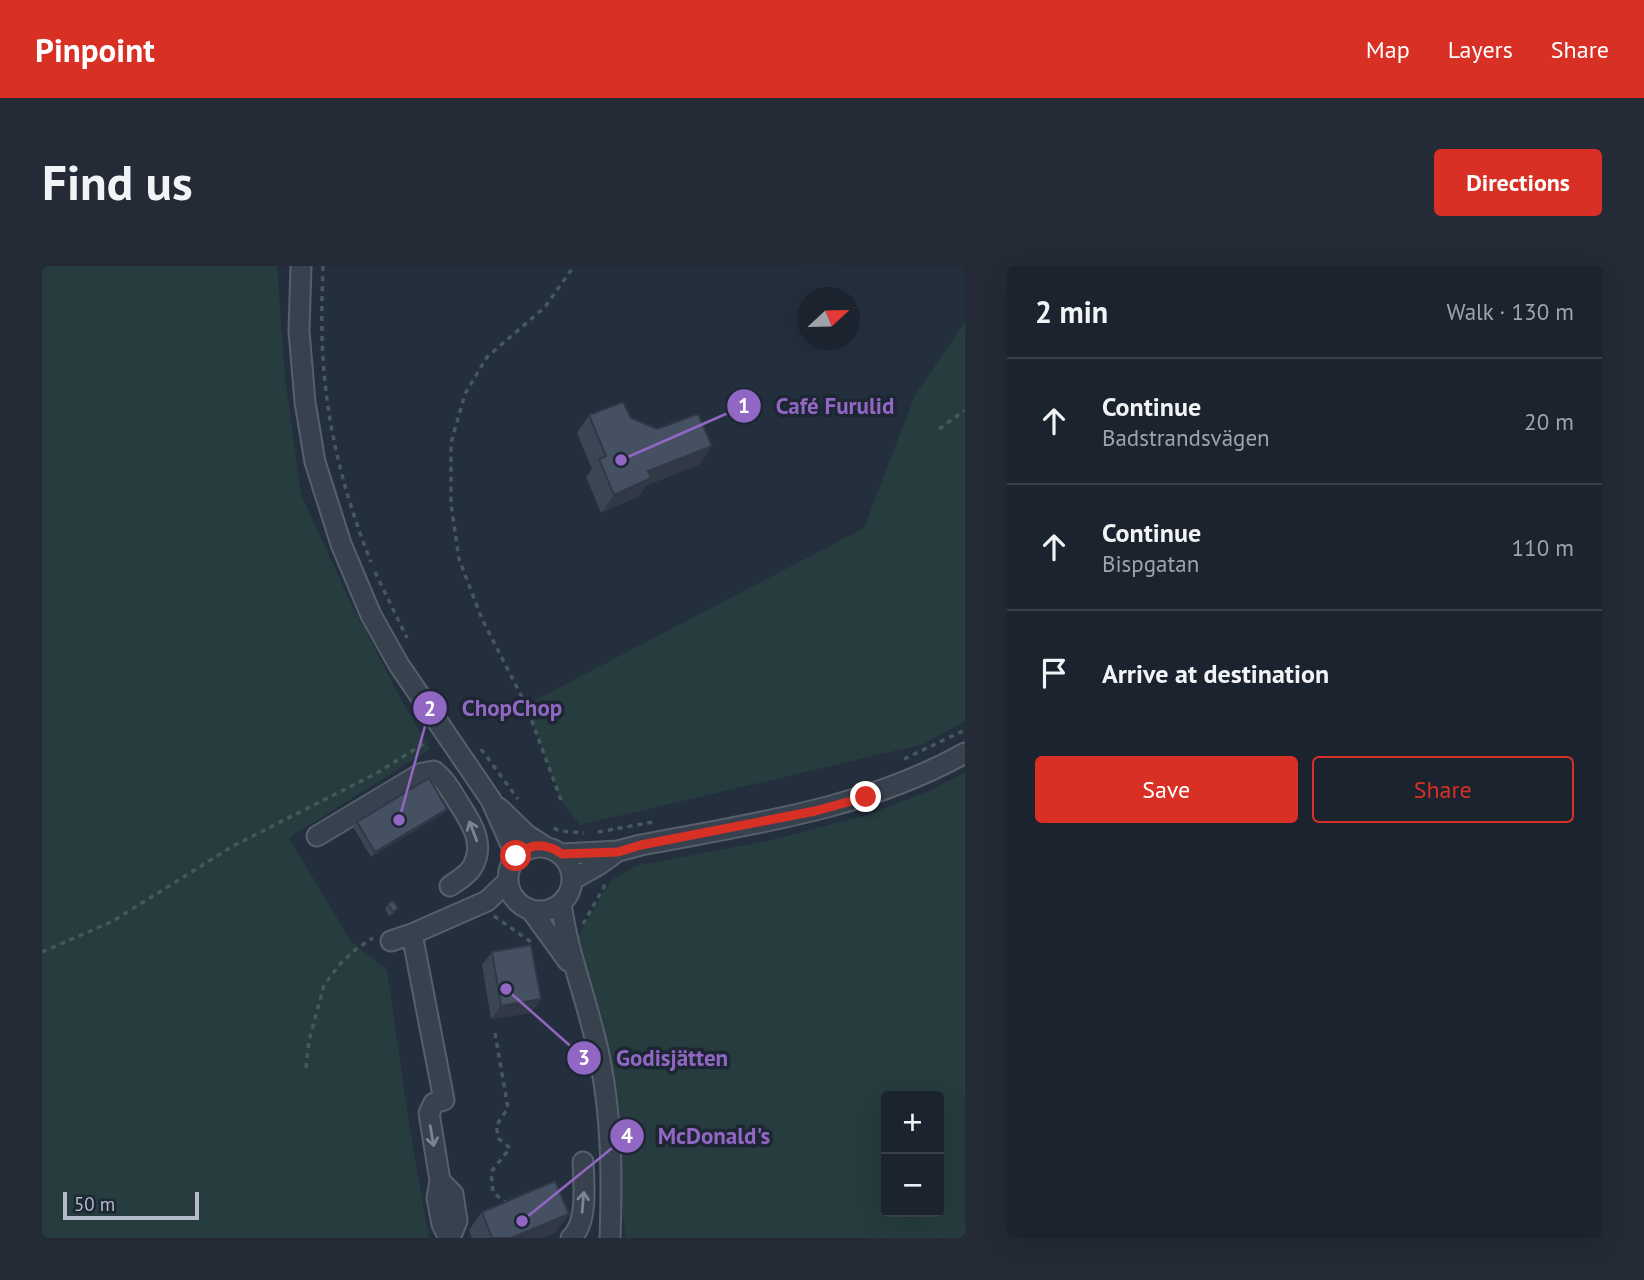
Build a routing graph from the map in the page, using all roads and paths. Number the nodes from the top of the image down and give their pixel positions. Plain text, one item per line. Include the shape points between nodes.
1 (301, 266) edge
2 (323, 266) edge
3 (574, 266) edge
4 (965, 410) edge
5 (939, 429) dead end
6 (409, 640) dead end
7 (965, 730) edge
8 (479, 746) dead end
9 (435, 750) dead end
10 (965, 753) edge
11 (899, 761) dead end
12 (519, 799) dead end
13 (491, 800) junction
14 (561, 800) dead end
15 (663, 820) dead end
16 (552, 827) dead end
17 (317, 836) dead end
18 (553, 850) junction
19 (618, 852) junction
20 (516, 856) junction
21 (600, 864) junction
22 (572, 880) junction
23 (507, 882) junction
24 (450, 886) dead end
25 (487, 901) junction
26 (561, 904) junction
27 (523, 906) junction
28 (412, 934) junction
29 (385, 936) joint
30 (560, 937) junction
31 (42, 952) edge
32 (495, 1033) dead end
33 (306, 1068) dead end
34 (583, 1162) dead end
35 (515, 1211) edge
36 (449, 1238) edge
37 (571, 1238) edge
38 (610, 1238) edge

1 - 13 street via 299,331 305,402 315,462 341,544 398,665
2 - 6 path via 323,361 338,457 363,543
3 - 14 path via 545,307 487,357 465,394 451,443 451,504 459,559 482,620 526,705
4 - 5 path
7 - 11 path
8 - 12 path
9 - 31 path via 428,740 377,773 233,846 113,921
10 - 19 street via 866,797
13 - 18 street via 527,835
13 - 20 street
15 - 16 path via 593,833
24 -> 17 street via 471,870 478,843 467,816 435,771 422,773
18 - 19 street
18 - 20 street via 534,846
18 - 22 street via 568,862
19 - 21 street
20 - 23 street
21 - 22 street
21 - 30 path via 604,887 583,923
22 - 26 street
23 - 25 street
23 - 27 street
25 - 27 street
25 - 28 street
25 - 30 path via 494,915 540,951
26 - 27 street via 547,911
26 - 30 street
27 - 30 street
28 - 29 street
28 -> 36 street via 444,1100 433,1103 429,1113 442,1224
29 - 33 path via 356,949 324,985
30 - 38 street via 591,1018 607,1100
32 - 35 path via 508,1108 496,1126 499,1139 510,1147 491,1172 493,1192
37 -> 34 street via 581,1227

